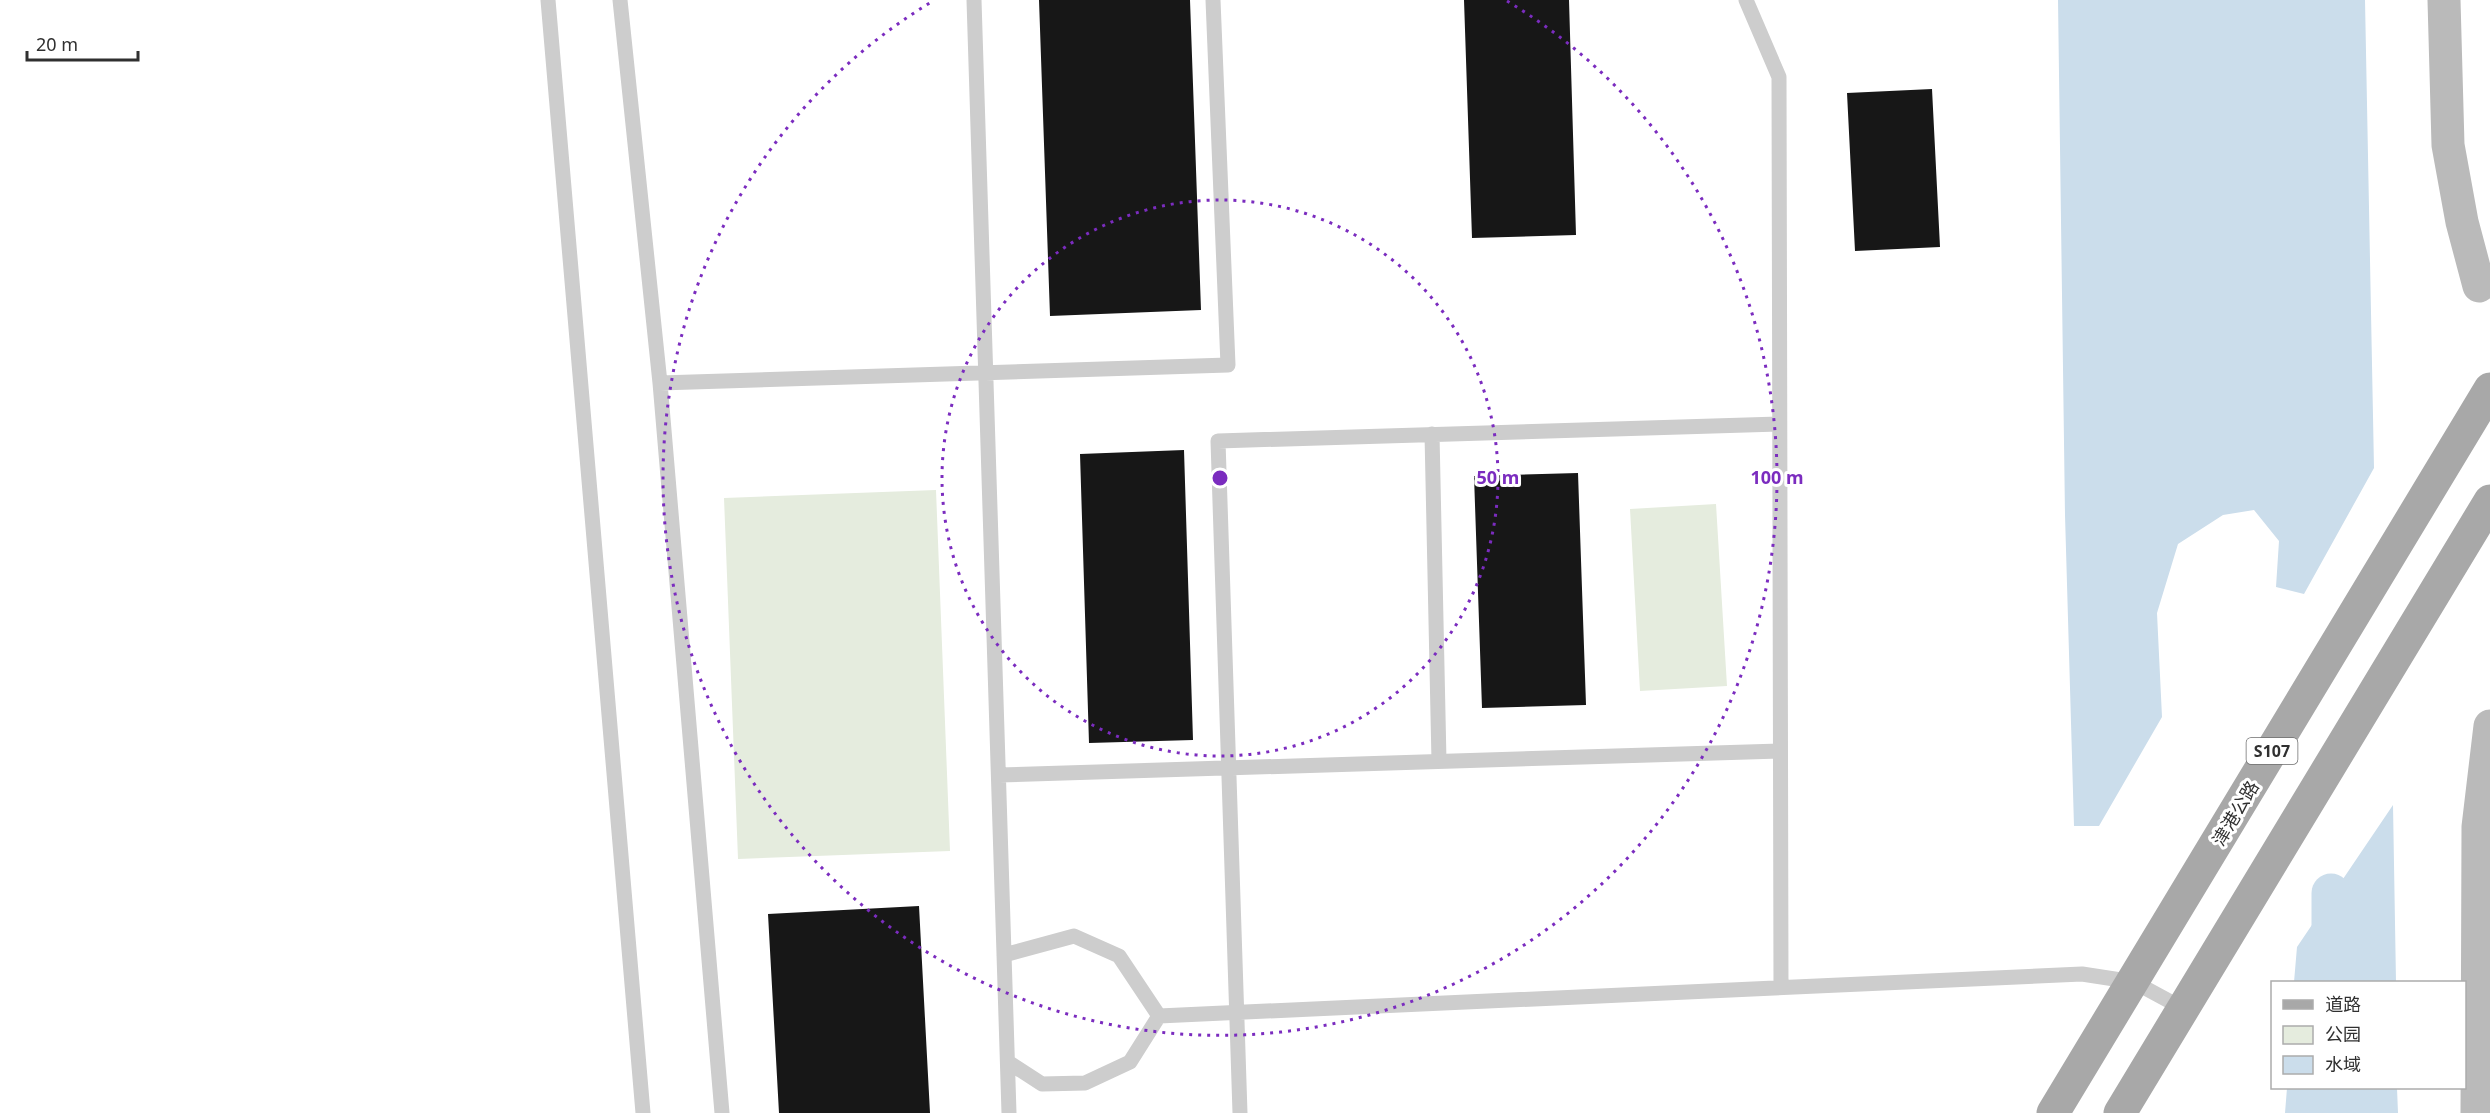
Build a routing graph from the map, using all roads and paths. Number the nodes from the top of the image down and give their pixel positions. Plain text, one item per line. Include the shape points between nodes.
1 (548, 0) edge
2 (620, 0) edge
3 (974, 0) edge
4 (1213, 0) edge
5 (1746, 0) edge
6 (2444, 0) edge
7 (2479, 286) dead end
8 (986, 373) junction
9 (660, 383) junction
10 (2490, 388) edge
11 (1779, 424) junction
12 (1432, 434) junction
13 (2490, 501) edge
14 (2490, 726) edge
15 (1780, 751) junction
16 (1439, 761) junction
17 (1229, 768) junction
18 (999, 775) junction
19 (1004, 955) junction
20 (2134, 982) junction
21 (1781, 987) junction
22 (2182, 1008) junction
23 (1237, 1012) junction
24 (1159, 1016) junction
25 (1008, 1062) junction
26 (642, 1113) edge
27 (722, 1113) edge
28 (1009, 1113) edge
29 (1240, 1113) edge
30 (2053, 1113) edge
31 (2120, 1113) edge
32 (2477, 1113) edge

1 - 26 lane
2 - 9 lane
3 - 8 lane
4 - 8 lane via 1228,365
5 - 11 lane via 1779,77
6 - 7 street via 2448,145
8 - 9 lane
8 - 18 lane
9 - 27 lane
10 - 20 main road, 津港公路 / S107
11 - 12 lane
11 - 15 lane
12 - 16 lane
12 - 17 lane via 1218,441
13 - 22 main road
14 - 32 street via 2478,827
15 - 16 lane
15 - 21 lane
16 - 17 lane
17 - 18 lane
17 - 23 lane
18 - 19 lane
19 - 24 lane via 1074,936 1119,956
19 - 25 lane
20 - 21 lane via 2082,974
20 - 22 lane
20 - 30 main road, 津港公路 / S107
21 - 23 lane
22 - 31 main road
23 - 24 lane
23 - 29 lane
24 - 25 lane via 1131,1062 1085,1083 1042,1084
25 - 28 lane

